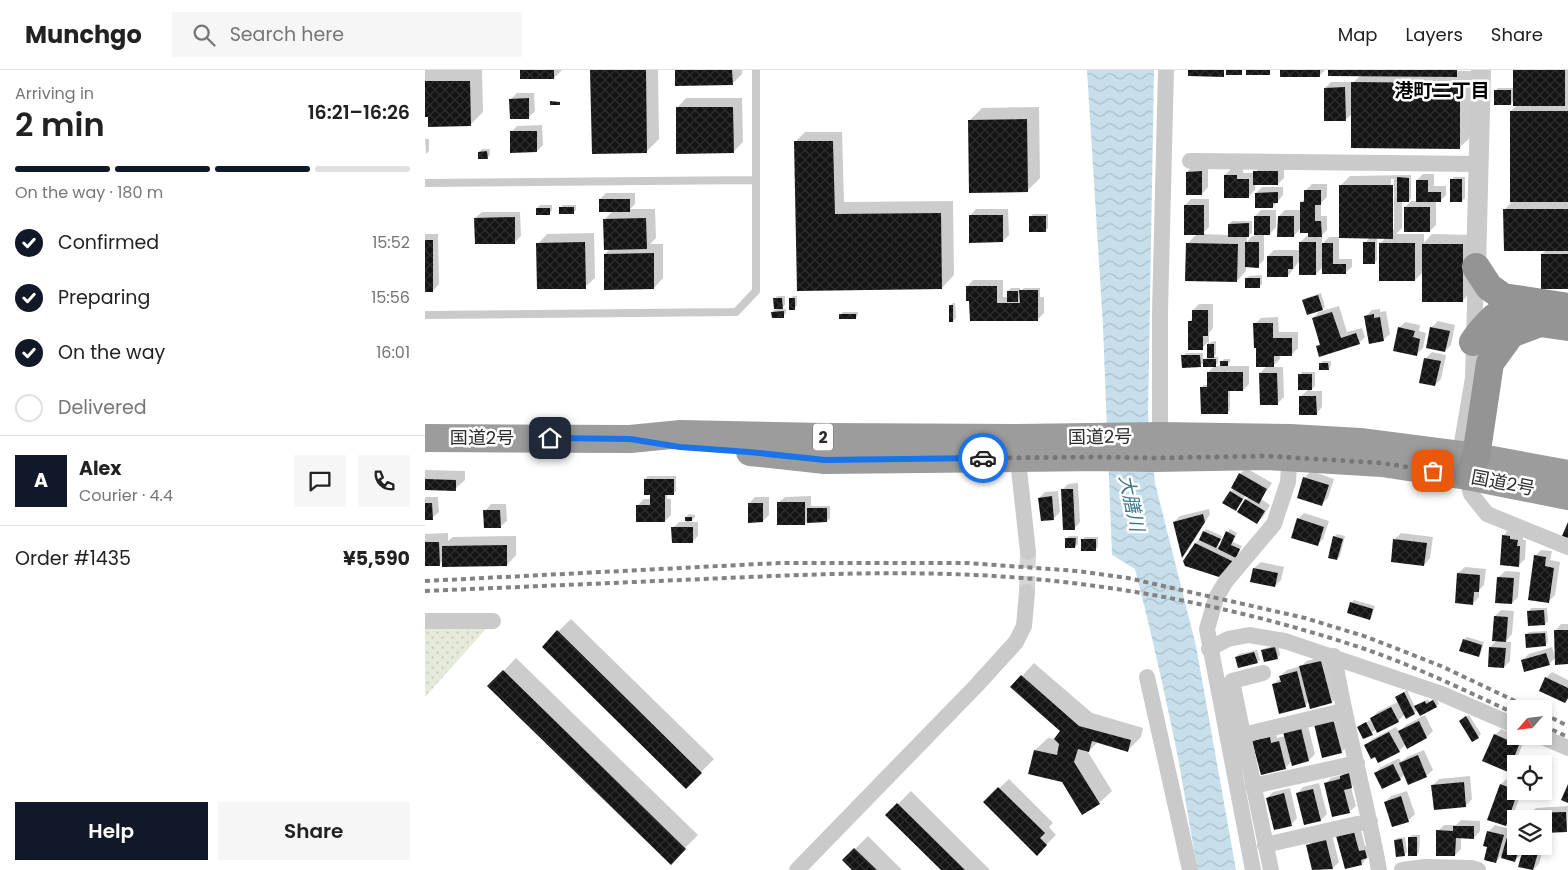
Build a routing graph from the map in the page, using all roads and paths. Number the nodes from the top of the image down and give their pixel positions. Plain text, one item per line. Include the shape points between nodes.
1 (756, 70) edge
2 (1166, 70) edge
3 (1481, 70) edge
4 (1190, 161) dead end
5 (1479, 164) junction
6 (755, 180) junction
7 (425, 183) edge
8 (1476, 267) junction
9 (1523, 300) junction
10 (1568, 307) edge
11 (425, 315) edge
12 (1568, 327) edge
13 (1473, 342) junction
14 (425, 438) edge
15 (1156, 444) junction
16 (1017, 448) junction
17 (1290, 448) junction
18 (1468, 463) junction
19 (1568, 474) edge
20 (1568, 496) edge
21 (1568, 547) edge
22 (1028, 552) tunnel mouth
23 (1027, 592) tunnel mouth
24 (425, 621) edge
25 (493, 621) dead end
26 (1209, 649) junction
27 (1334, 656) junction
28 (1263, 673) dead end
29 (1147, 677) dead end
30 (1343, 711) junction
31 (1507, 722) edge
32 (1243, 735) junction
33 (1553, 741) edge
34 (1568, 748) edge
35 (1357, 763) junction
36 (1253, 786) junction
37 (1370, 821) junction
38 (1265, 845) junction
39 (797, 870) edge
40 (1190, 870) edge
41 (1253, 870) edge
42 (1271, 870) edge
43 (1379, 870) edge
44 (1402, 870) edge
45 (1478, 870) edge

1 - 6 lane
2 - 15 street
3 - 5 street
4 - 5 street
5 - 8 street
6 - 7 lane
6 - 11 lane via 755,291 736,312
8 - 9 highway via 1489,287 1503,297
8 - 13 street
9 - 10 highway
9 - 13 highway via 1505,308
12 - 18 highway via 1540,323 1511,334 1490,363
13 - 18 street
14 - 16 highway, 国道2号 / 2 via 630,439 681,434 826,437
15 - 16 highway, 国道2号 / 2
15 - 17 highway, 国道2号 / 2 via 1267,456
16 - 22 street
17 - 18 highway, 国道2号 / 2 via 1382,463
17 - 26 street via 1288,482 1274,524 1226,581 1216,598 1207,629
18 - 19 highway, 国道2号 / 2
18 - 20 highway, 国道2号 / 2
18 - 21 street via 1471,494 1487,514
23 - 39 street via 1024,626 1016,642
24 - 25 street
26 - 27 street via 1228,639 1249,635 1285,641
26 - 41 street
27 - 30 street
27 - 31 street via 1442,694
28 - 32 street via 1231,681
29 - 40 street
30 - 32 street
30 - 35 street
32 - 36 street
33 - 34 street
35 - 36 street
35 - 37 street
36 - 38 street
37 - 38 street
37 - 43 street
38 - 42 street
44 - 45 street via 1425,867

